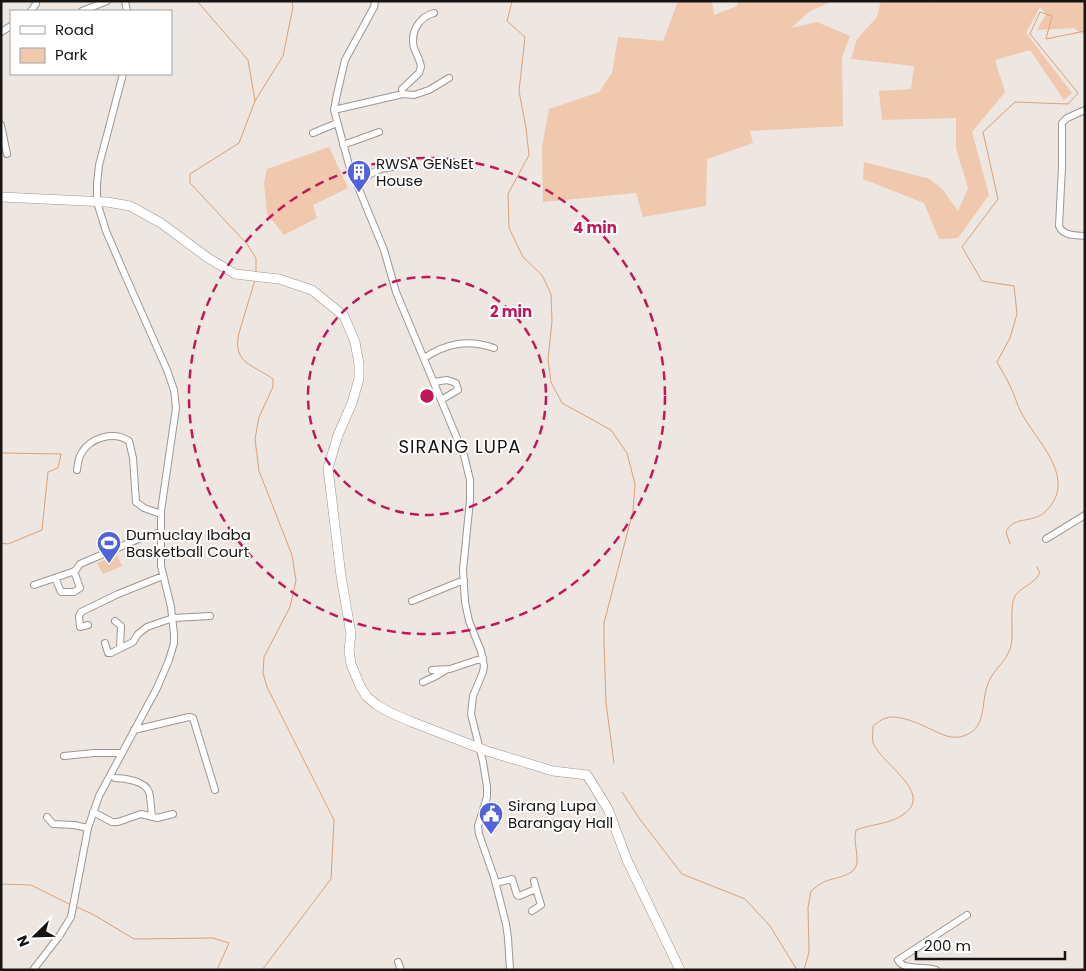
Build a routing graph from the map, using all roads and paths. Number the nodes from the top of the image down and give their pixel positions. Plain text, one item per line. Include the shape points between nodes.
1 (107, 1) edge
2 (375, 1) edge
3 (84, 10) edge
4 (434, 13) dead end
5 (123, 75) edge
6 (448, 78) dead end
7 (403, 94) junction
8 (334, 110) junction
9 (1085, 110) edge
10 (337, 123) junction
11 (1, 125) edge
12 (379, 132) dead end
13 (313, 133) dead end
14 (343, 145) junction
15 (7, 154) dead end
16 (401, 162) dead end
17 (356, 181) junction
18 (1, 197) edge
19 (97, 202) junction
20 (1085, 236) edge
21 (494, 348) dead end
22 (424, 358) junction
23 (434, 382) junction
24 (441, 400) junction
25 (77, 470) dead end
26 (161, 514) junction
27 (1085, 515) edge
28 (161, 532) junction
29 (1046, 539) dead end
30 (74, 571) junction
31 (163, 576) junction
32 (55, 578) junction
33 (464, 580) junction
34 (34, 585) dead end
35 (412, 601) dead end
36 (210, 616) dead end
37 (173, 618) junction
38 (115, 621) dead end
39 (88, 625) dead end
40 (104, 643) dead end
41 (120, 648) junction
42 (483, 658) junction
43 (432, 670) dead end
44 (446, 670) junction
45 (423, 682) dead end
46 (134, 730) junction
47 (479, 748) junction
48 (121, 753) junction
49 (64, 756) dead end
50 (115, 778) dead end
51 (215, 790) dead end
52 (94, 812) junction
53 (173, 814) dead end
54 (47, 817) dead end
55 (152, 817) junction
56 (88, 828) junction
57 (534, 881) dead end
58 (496, 884) junction
59 (536, 889) junction
60 (532, 911) dead end
61 (967, 915) dead end
62 (398, 962) dead end
63 (33, 970) edge
64 (401, 970) edge
65 (510, 970) edge
66 (680, 970) edge
67 (936, 970) edge

1 - 3 street
2 - 8 street via 345,60
4 - 7 street via 425,15 417,24 413,42 421,67 402,89
5 - 19 street via 99,165
6 - 7 street via 414,95
7 - 8 street
8 - 10 street
9 - 20 street via 1062,123 1059,226 1065,234
10 - 13 street
10 - 14 street
11 - 15 street
12 - 14 street
14 - 17 street
16 - 17 street
17 - 22 street
18 - 19 main road
19 - 26 street via 174,390 176,408
19 - 47 main road via 141,211 219,266 235,274 279,279 312,290 344,316 356,342 359,379 328,468 351,634 351,664 368,697 376,705
21 - 22 street via 476,342 449,345
22 - 23 street
23 - 24 street
23 - 24 street via 447,380 458,387 456,393
24 - 33 street via 464,455 470,480
25 - 26 street via 79,456 94,440 108,436 124,437 129,442 133,458 136,502
26 - 28 street
27 - 29 street
28 - 30 street via 80,564
28 - 31 street
30 - 32 street
30 - 32 street via 80,588 74,592 62,592
31 - 37 street
31 - 39 street via 81,612 80,627
32 - 34 street
33 - 35 street
33 - 42 street via 466,612
36 - 37 street
37 - 41 street via 145,628 133,642
37 - 46 street via 174,643 165,671
38 - 41 street via 121,626
40 - 41 street via 109,653
42 - 44 street
42 - 47 street via 483,672 471,706
43 - 44 street
44 - 45 street
46 - 48 street
46 - 51 street via 193,718
47 - 58 street via 487,797 478,826 479,834
47 - 66 main road via 553,771 587,775 608,809 627,860
48 - 49 street
48 - 52 street
50 - 55 street via 124,778 146,788
52 - 55 street via 112,822 141,814
52 - 56 street
53 - 55 street
54 - 56 street via 53,824
56 - 63 street via 74,906 67,924
57 - 59 street
58 - 59 street via 512,879 518,896
58 - 65 street via 508,938
59 - 60 street via 541,905
61 - 67 street via 898,960 906,968
62 - 64 street

